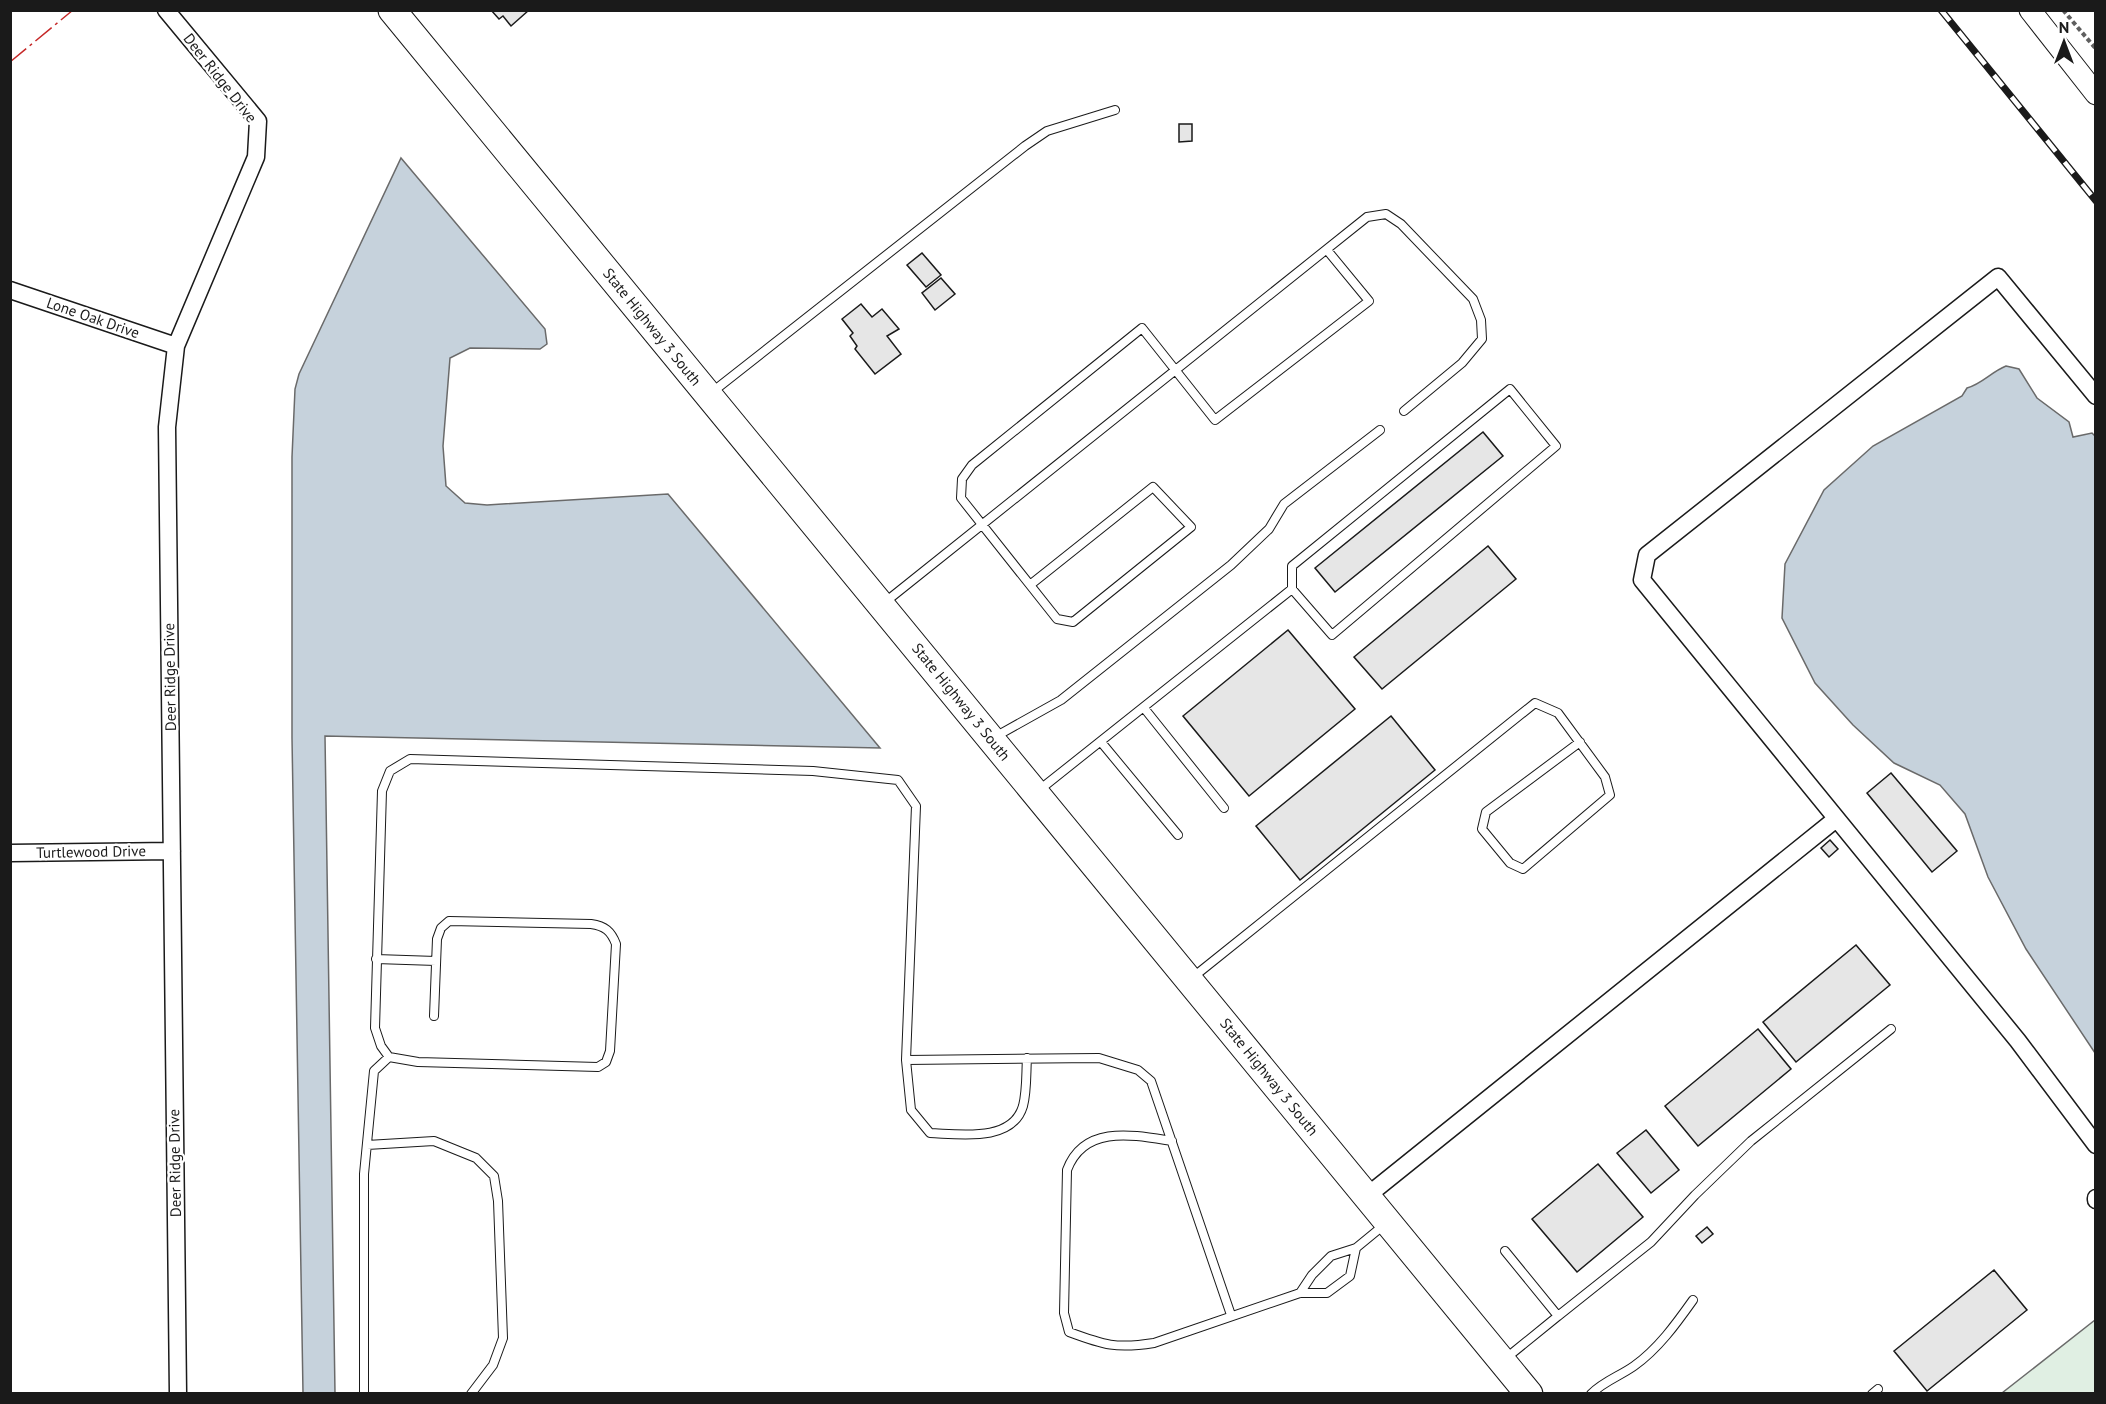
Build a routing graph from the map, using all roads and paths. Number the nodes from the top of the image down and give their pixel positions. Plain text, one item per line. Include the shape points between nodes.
1 (166, 10) edge
2 (392, 10) edge
3 (2030, 10) edge
4 (2064, 10) edge
5 (2096, 49) edge
6 (2096, 94) edge
7 (1115, 110) dead end
8 (1327, 250) junction
9 (10, 290) edge
10 (176, 346) junction
11 (1174, 370) junction
12 (708, 395) junction
13 (2096, 396) edge
14 (1404, 411) dead end
15 (1380, 430) dead end
16 (982, 525) junction
17 (1030, 585) junction
18 (1292, 588) junction
19 (881, 605) junction
20 (1144, 708) junction
21 (991, 739) junction
22 (1101, 742) junction
23 (1580, 742) junction
24 (1035, 793) junction
25 (1224, 808) dead end
26 (1836, 819) junction
27 (1178, 835) dead end
28 (172, 851) junction
29 (10, 853) edge
30 (376, 959) junction
31 (436, 961) junction
32 (1189, 980) junction
33 (434, 1016) dead end
34 (1891, 1029) dead end
35 (389, 1057) junction
36 (1027, 1058) junction
37 (906, 1060) junction
38 (1172, 1141) junction
39 (2096, 1144) edge
40 (367, 1145) junction
41 (1367, 1196) junction
42 (1388, 1222) junction
43 (1356, 1248) junction
44 (1505, 1251) dead end
45 (1300, 1293) junction
46 (1693, 1300) dead end
47 (1231, 1315) junction
48 (1558, 1316) junction
49 (1502, 1361) junction
50 (178, 1394) edge
51 (364, 1394) edge
52 (471, 1394) edge
53 (1529, 1394) edge
54 (1591, 1394) edge

1 - 10 street, Deer Ridge Drive via 258,121 256,157
2 - 12 main road, State Highway 3 South
3 - 6 street
4 - 5 path
7 - 12 lane via 1047,131 1025,146
8 - 11 lane
8 - 11 lane via 1370,301 1215,420
8 - 14 lane via 1367,217 1386,214 1401,224 1473,299 1481,320 1482,339 1462,363
9 - 10 street, Lone Oak Drive
10 - 28 street, Deer Ridge Drive via 167,428
11 - 16 lane
11 - 16 lane via 1142,328 972,465 962,479 961,498
12 - 19 main road, State Highway 3 South
13 - 26 street via 1998,278 1647,555 1642,580
15 - 21 lane via 1284,504 1269,529 1231,565 1070,693
16 - 17 lane
16 - 19 lane
17 - 17 lane via 1057,619 1073,622 1191,527 1153,487
18 - 18 lane via 1332,635 1556,446 1510,389 1292,566
18 - 20 lane
19 - 21 main road, State Highway 3 South
20 - 22 lane
20 - 25 lane
21 - 24 main road, State Highway 3 South
22 - 24 lane
22 - 27 lane
23 - 23 lane via 1605,777 1610,795 1523,869 1510,863 1482,829 1486,812
23 - 32 lane via 1558,713 1535,703
24 - 32 main road, State Highway 3 South
26 - 39 street via 2018,1041
26 - 41 street
28 - 29 street, Turtlewood Drive
28 - 50 street, Deer Ridge Drive
30 - 31 lane
30 - 35 lane via 375,1028
30 - 37 lane via 382,791 390,771 410,759 813,771 898,780 916,806
31 - 33 lane
31 - 35 lane via 437,939 449,921 602,926 616,944 610,1051 606,1062 598,1067 418,1062
32 - 41 main road, State Highway 3 South
34 - 48 lane via 1751,1141 1651,1242
35 - 40 lane via 374,1071
36 - 37 lane
36 - 37 lane via 1023,1108 1006,1128 976,1135 930,1133 911,1110
36 - 38 lane via 1099,1058 1138,1070 1151,1081
38 - 47 lane
38 - 47 lane via 1115,1135 1094,1139 1071,1160 1067,1170 1064,1313 1069,1332 1106,1346 1130,1347 1154,1343
40 - 51 lane
40 - 52 lane via 434,1141 476,1158 494,1176 502,1338 493,1365
41 - 42 main road, State Highway 3 South
42 - 43 lane
42 - 49 main road, State Highway 3 South
43 - 45 lane via 1331,1256
43 - 45 lane via 1350,1276 1327,1293
44 - 48 lane
45 - 47 lane
46 - 54 lane via 1670,1332 1635,1365
48 - 49 lane
49 - 53 main road, State Highway 3 South

